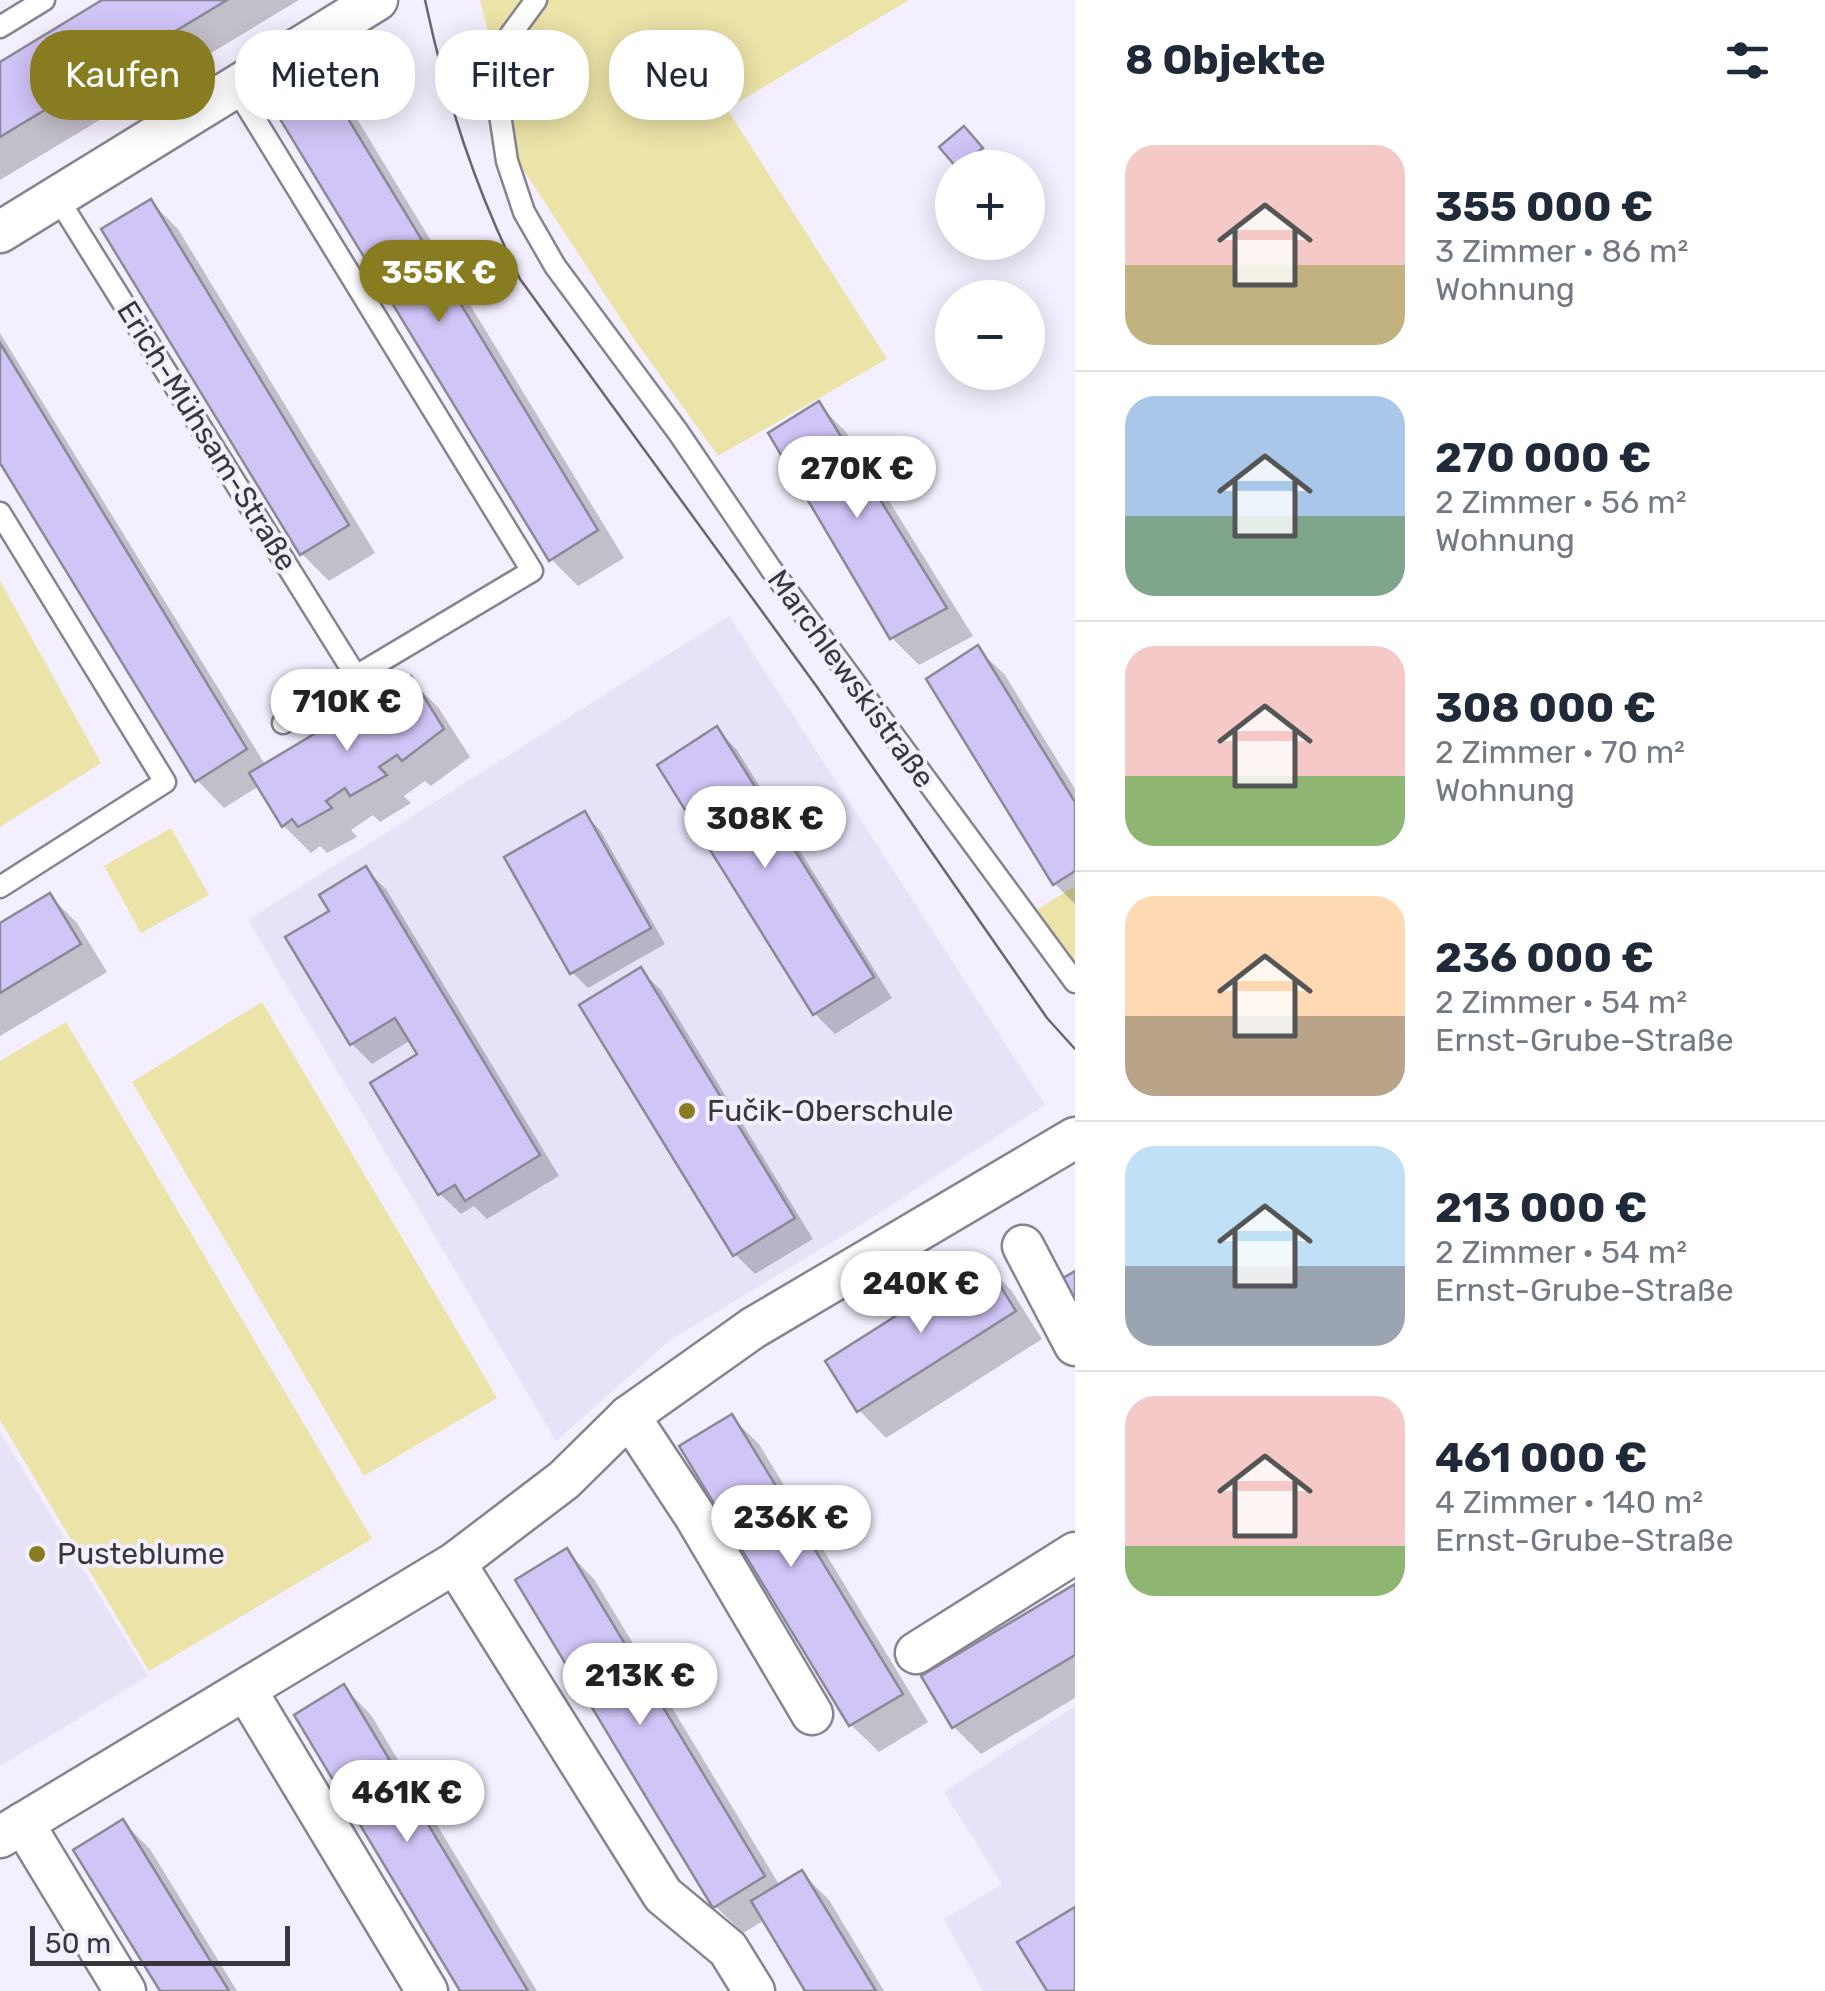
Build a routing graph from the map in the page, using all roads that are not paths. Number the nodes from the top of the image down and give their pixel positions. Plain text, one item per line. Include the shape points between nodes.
1 (44, 0) edge
2 (536, 0) edge
3 (358, 5) edge
4 (0, 26) edge
5 (234, 87) junction
6 (57, 197) junction
7 (0, 232) edge
8 (0, 513) edge
9 (356, 676) junction
10 (283, 723) dead end
11 (0, 886) edge
12 (1075, 982) edge
13 (1075, 1138) edge
14 (1023, 1246) dead end
15 (1075, 1345) edge
16 (629, 1416) junction
17 (1075, 1553) edge
18 (455, 1563) junction
19 (916, 1653) dead end
20 (246, 1692) junction
21 (812, 1714) dead end
22 (11, 1830) edge
23 (125, 1991) edge
24 (427, 1991) edge
25 (754, 1991) edge

1 - 4 lane
2 - 12 lane, Marchlewskistraße via 506,41 498,108 506,161 524,212 555,266 793,600
3 - 5 street
5 - 6 street
5 - 9 lane via 532,571
6 - 7 street
6 - 9 lane, Erich-Mühsam-Straße
8 - 11 lane via 166,782
9 - 10 lane
13 - 16 street via 752,1328
14 - 15 street
16 - 18 street via 564,1480
16 - 21 street
17 - 19 street
18 - 20 street
18 - 25 street via 663,1895 728,1949
20 - 22 street
20 - 24 street
22 - 23 street

